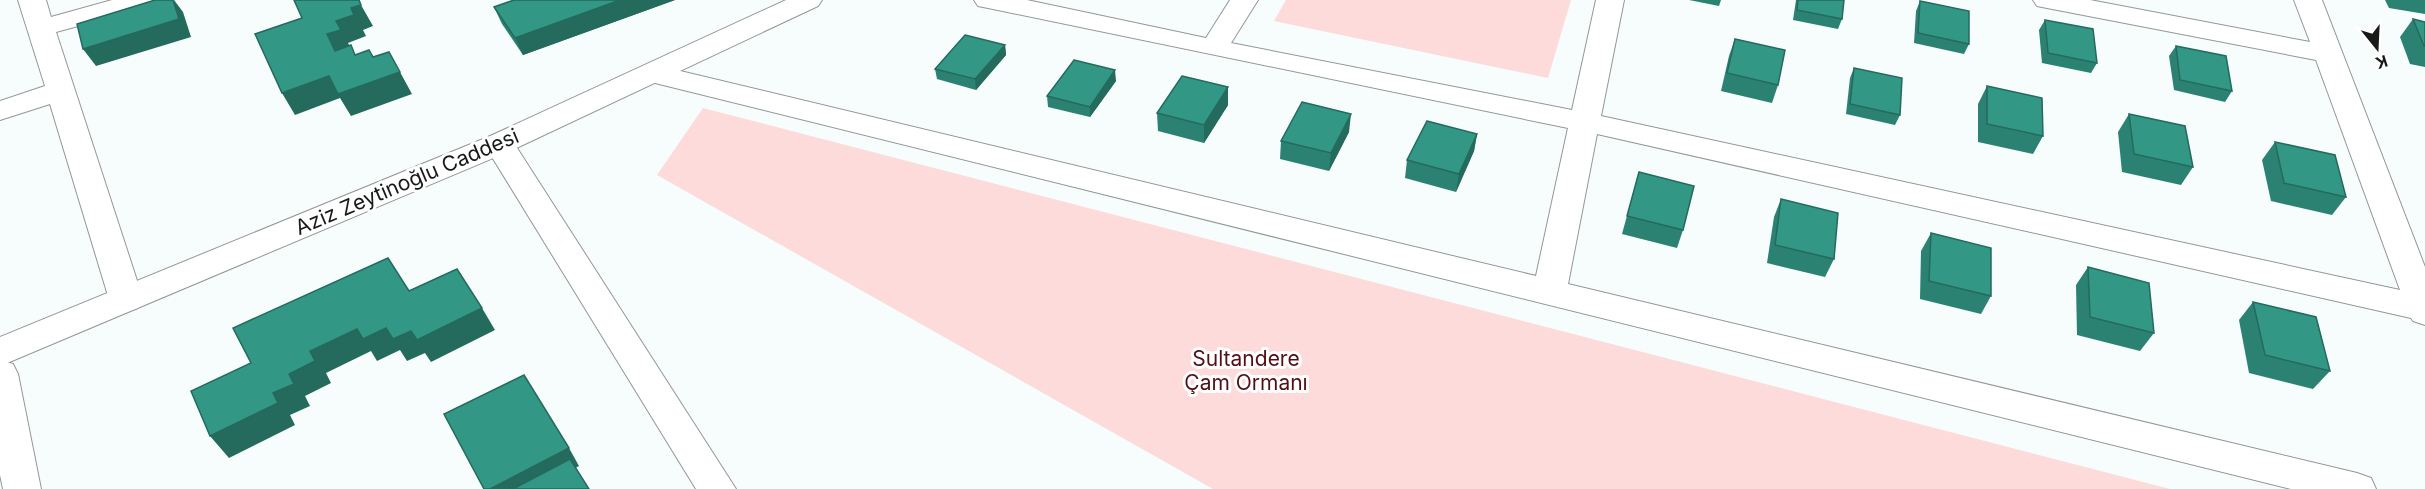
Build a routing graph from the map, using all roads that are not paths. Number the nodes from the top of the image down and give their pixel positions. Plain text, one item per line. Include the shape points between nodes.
1 (142, 0) edge
2 (808, 0) edge
3 (988, 0) edge
4 (1244, 0) edge
5 (1611, 0) edge
6 (2047, 0) edge
7 (2308, 0) edge
8 (36, 14) edge
9 (1214, 48) junction
10 (2328, 54) junction
11 (651, 73) junction
12 (60, 91) junction
13 (0, 111) edge
14 (1585, 122) junction
15 (499, 144) junction
16 (1549, 293) junction
17 (126, 299) junction
18 (2425, 309) edge
19 (0, 351) edge
20 (0, 374) edge
21 (22, 489) edge
22 (717, 489) edge
23 (2357, 489) edge

1 - 8 street
2 - 11 street, Aziz Zeytinoğlu Caddesi
3 - 9 street
4 - 9 street
5 - 14 street
6 - 10 street
7 - 10 street
8 - 12 street
9 - 14 street
10 - 18 street
11 - 15 street, Aziz Zeytinoğlu Caddesi
11 - 16 street
12 - 13 street
12 - 17 street
14 - 16 street
14 - 18 street
15 - 17 street, Aziz Zeytinoğlu Caddesi
15 - 22 street
16 - 23 street
17 - 19 street, Aziz Zeytinoğlu Caddesi
20 - 21 street

